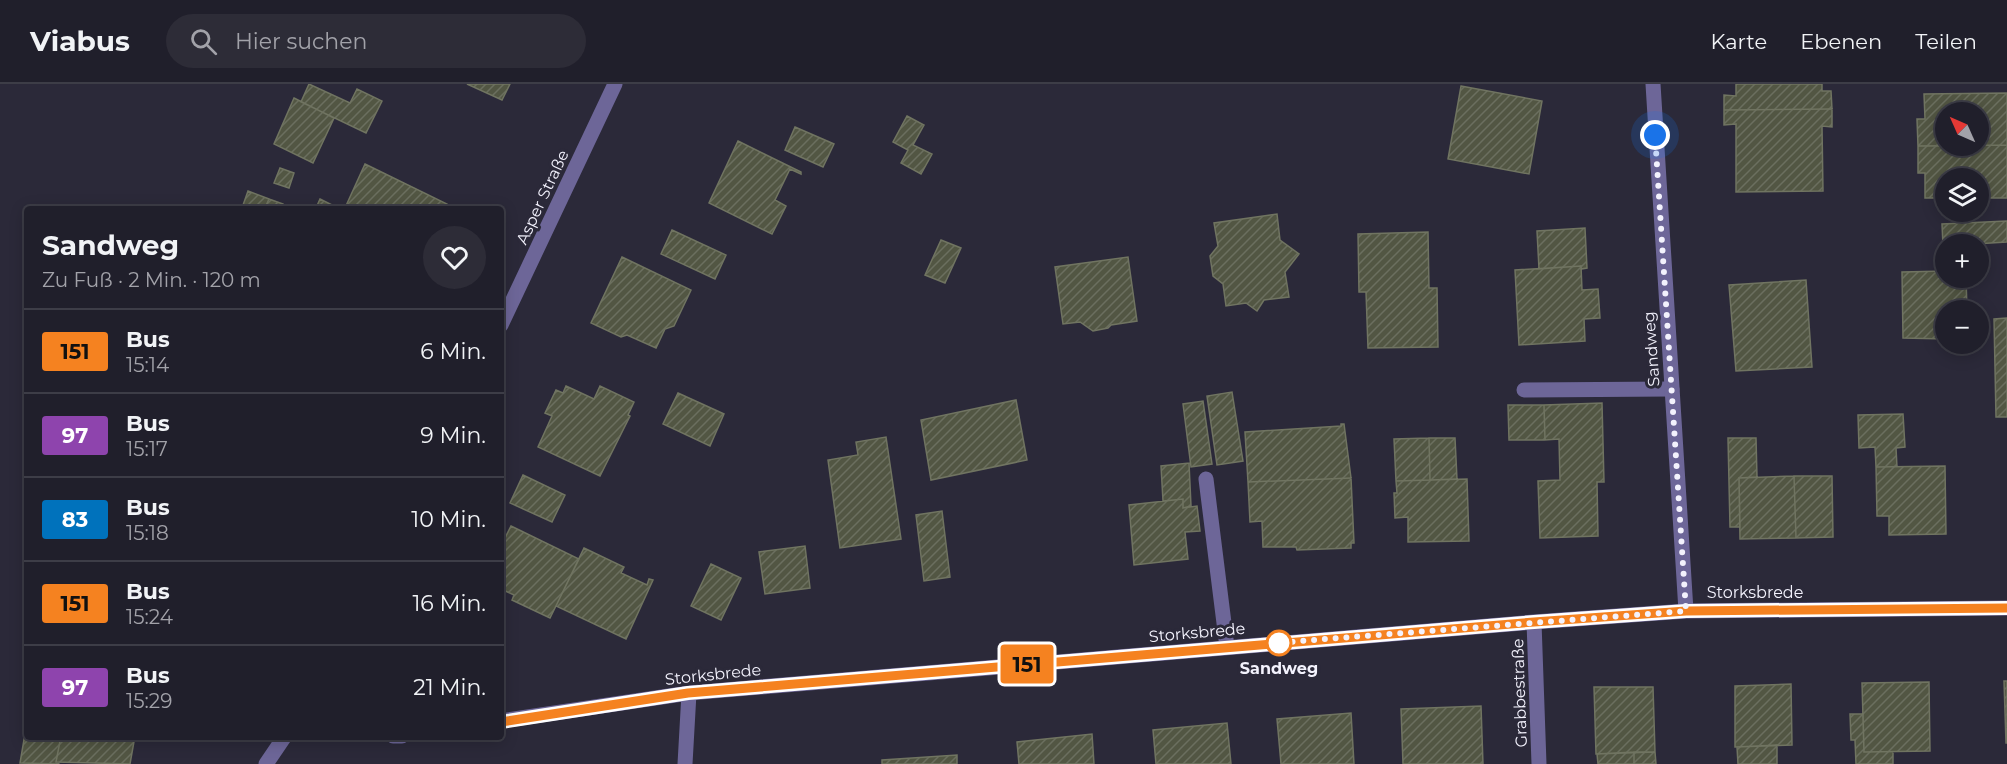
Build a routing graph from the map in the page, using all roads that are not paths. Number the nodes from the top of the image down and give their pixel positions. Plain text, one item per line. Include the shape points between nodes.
1 (615, 84) edge
2 (1653, 84) edge
3 (504, 319) edge
4 (1672, 389) junction
5 (1524, 390) dead end
6 (1206, 479) dead end
7 (2007, 608) edge
8 (1686, 611) junction
9 (1534, 622) junction
10 (1227, 647) junction
11 (688, 693) junction
12 (504, 722) edge
13 (282, 740) edge
14 (266, 764) edge
15 (685, 764) edge
16 (1539, 764) edge

1 - 3 street, Asper Straße
2 - 4 street, Sandweg
4 - 5 street
4 - 8 street, Sandweg
6 - 10 street
7 - 8 street, Storksbrede
8 - 9 street, Storksbrede
9 - 10 street, Storksbrede
9 - 16 street, Grabbestraße
10 - 11 street, Storksbrede
11 - 12 street, Storksbrede
11 - 15 street
13 - 14 street

